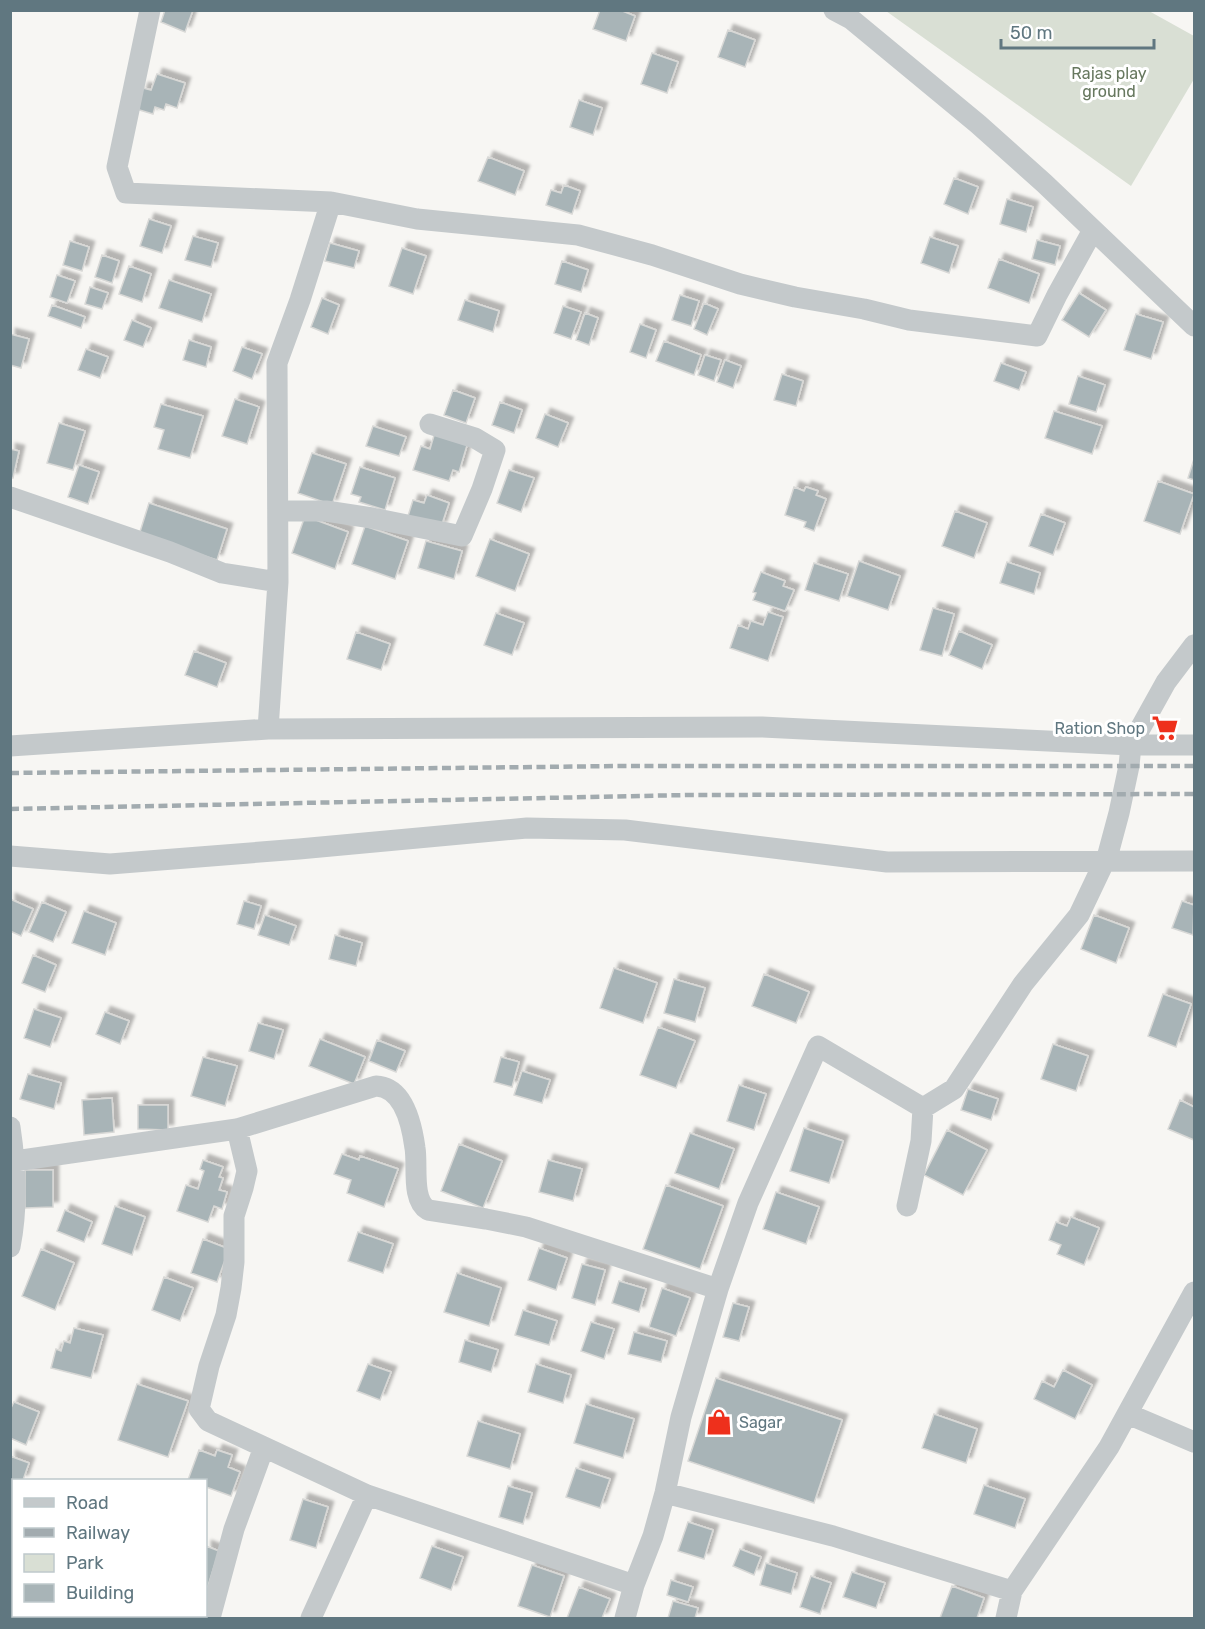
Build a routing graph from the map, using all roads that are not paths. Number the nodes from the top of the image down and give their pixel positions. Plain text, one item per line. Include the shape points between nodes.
1 (150, 10) edge
2 (834, 10) edge
3 (331, 202) junction
4 (1093, 230) junction
5 (1194, 326) edge
6 (430, 424) dead end
7 (10, 497) edge
8 (278, 511) junction
9 (279, 582) junction
10 (1194, 645) edge
11 (268, 729) junction
12 (1131, 745) junction
13 (1194, 745) edge
14 (10, 746) edge
15 (10, 856) edge
16 (1105, 861) junction
17 (1194, 861) edge
18 (923, 1108) junction
19 (10, 1127) edge
20 (237, 1129) junction
21 (15, 1161) junction
22 (907, 1206) dead end
23 (10, 1247) edge
24 (718, 1289) junction
25 (1194, 1292) edge
26 (1128, 1414) junction
27 (1194, 1442) edge
28 (264, 1447) junction
29 (664, 1493) junction
30 (367, 1495) junction
31 (634, 1585) junction
32 (1012, 1591) junction
33 (210, 1618) edge
34 (311, 1618) edge
35 (625, 1618) edge
36 (1006, 1618) edge

1 - 3 street via 117,167 126,193
2 - 4 street via 851,19 978,124
3 - 4 street via 417,219 578,235 740,285 909,320 1037,336
3 - 8 street via 277,363
4 - 5 street
6 - 8 street via 475,438 495,450 462,536 349,514
7 - 9 street via 222,573
8 - 9 street
9 - 11 street
10 - 12 street via 1166,682
11 - 12 street via 762,727
11 - 14 street
12 - 13 street
12 - 16 street via 1119,813
15 - 16 street via 110,864 527,828 625,830 887,862
16 - 17 street
16 - 18 street via 1079,915 1023,984 954,1089
18 - 22 street via 921,1141
18 - 24 street via 818,1046 748,1203
19 - 21 street
20 - 21 street
20 - 24 street via 384,1086 399,1098 407,1115 416,1149 416,1179 423,1207 526,1227
20 - 28 street via 247,1171 234,1216 234,1262 226,1315 199,1409 208,1421
21 - 23 street via 15,1223
24 - 29 street via 681,1417
25 - 26 street
26 - 27 street
26 - 32 street via 1110,1447
28 - 30 street
28 - 33 street via 234,1529
29 - 31 street
29 - 32 street via 833,1536
30 - 31 street
30 - 34 street
31 - 35 street
32 - 36 street

